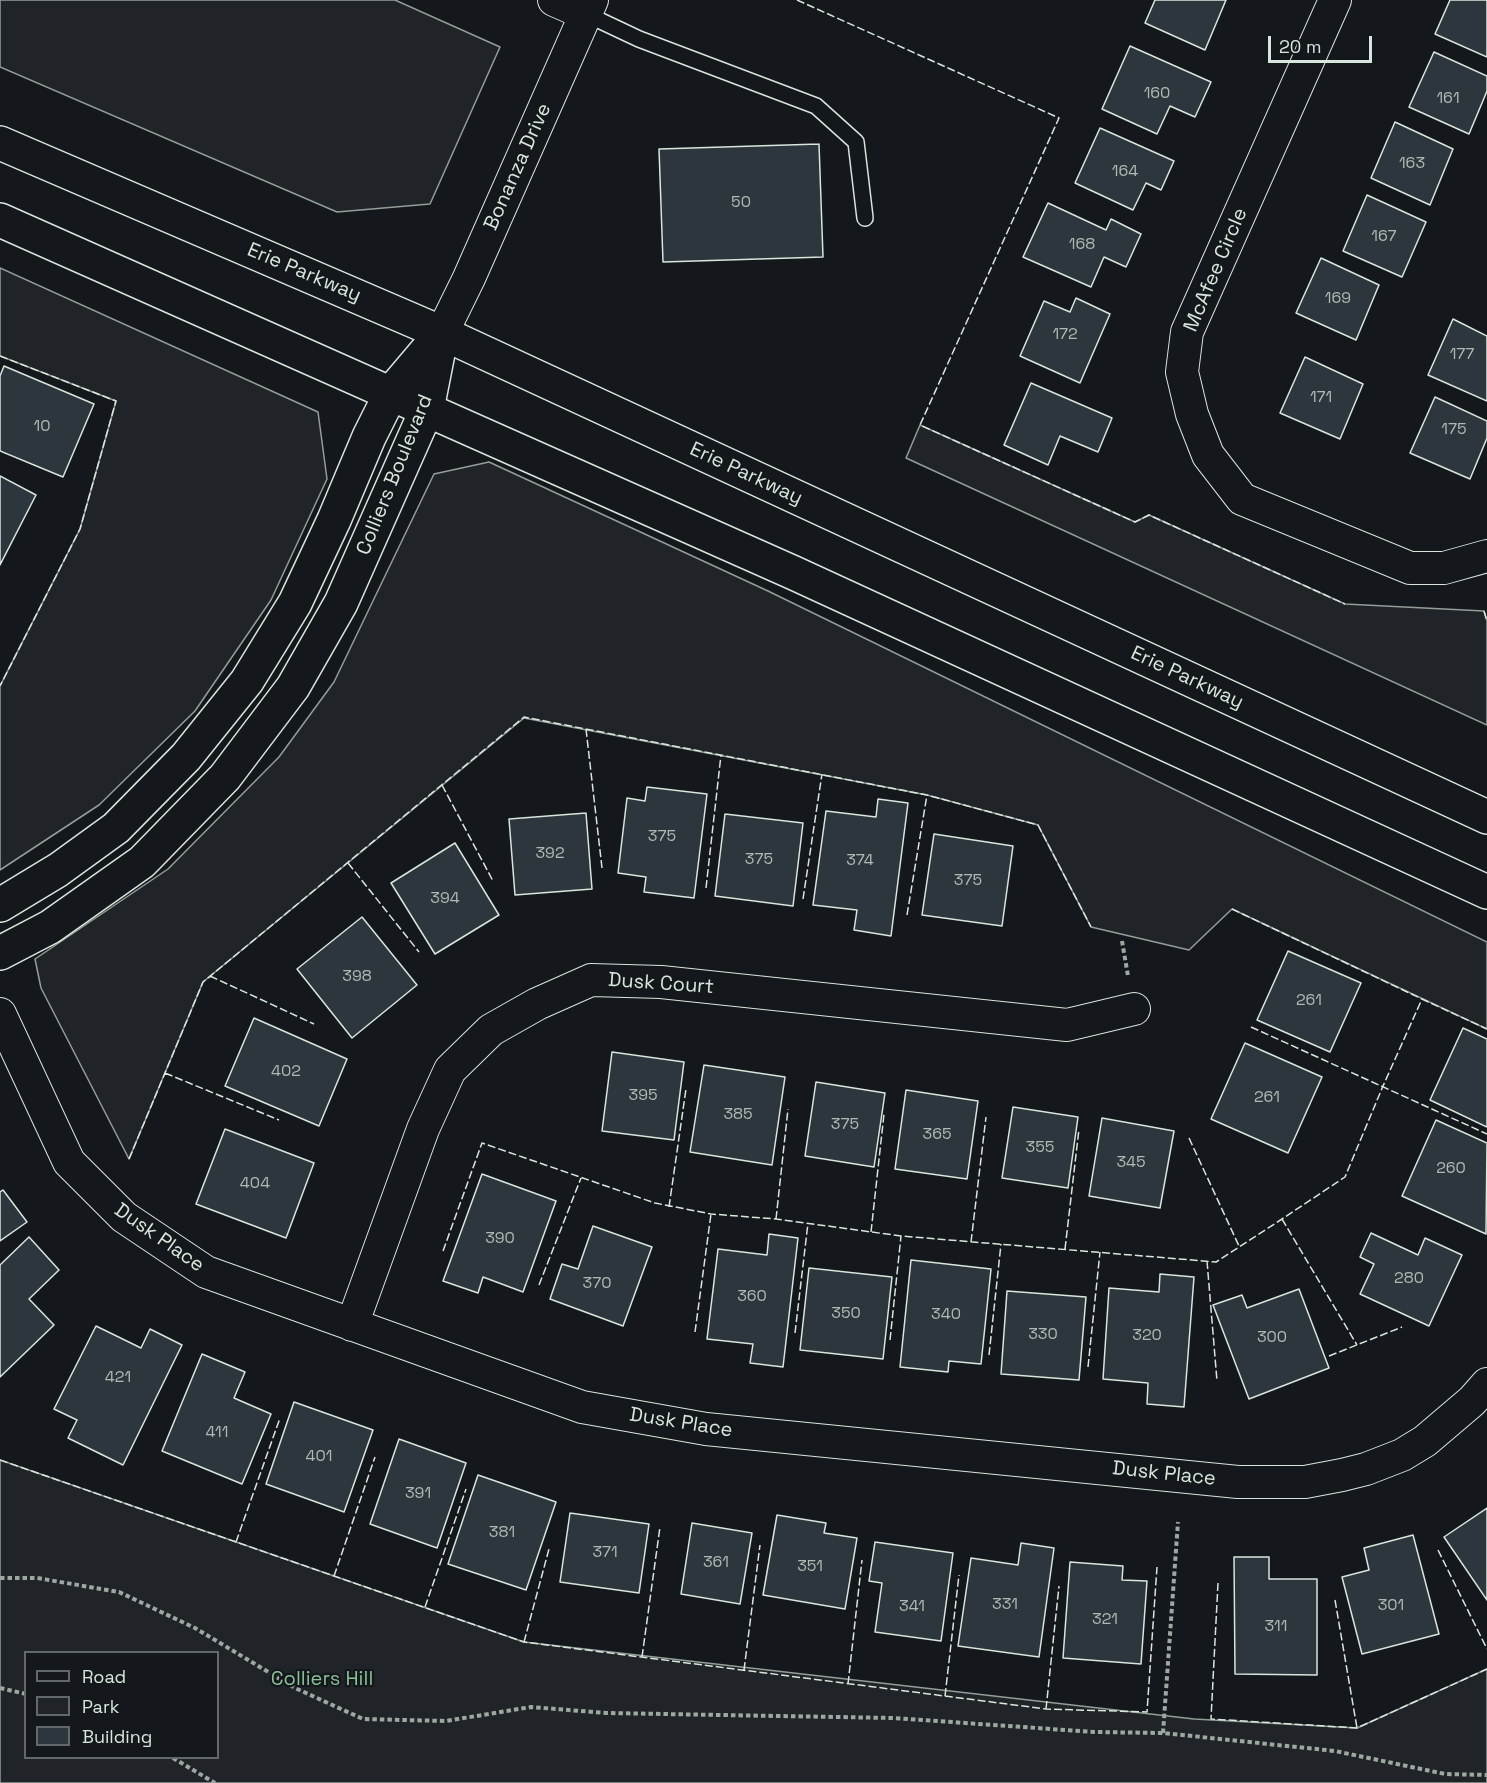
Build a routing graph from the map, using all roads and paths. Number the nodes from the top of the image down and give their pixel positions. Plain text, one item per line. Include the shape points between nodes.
1 (554, 0) edge
2 (1335, 0) edge
3 (589, 7) edge
4 (0, 143) edge
5 (865, 218) dead end
6 (0, 220) edge
7 (442, 333) junction
8 (391, 393) junction
9 (427, 409) junction
10 (1487, 556) edge
11 (1487, 817) edge
12 (1487, 891) edge
13 (0, 905) edge
14 (1122, 941) dead end
15 (0, 953) edge
16 (1124, 954) dead end
17 (1134, 1009) dead end
18 (0, 1014) edge
19 (352, 1325) junction
20 (1487, 1384) edge
21 (1178, 1522) dead end
22 (0, 1578) edge
23 (0, 1688) edge
24 (24, 1694) edge
25 (1163, 1733) junction
26 (175, 1759) edge
27 (1487, 1775) edge
28 (215, 1783) edge

1 - 3 street
2 - 10 street, McAfee Circle via 1187,332 1182,372 1192,414 1208,455 1242,499 1410,568 1444,568
3 - 5 lane via 639,39 816,106 856,142
3 - 7 street, Bonanza Drive
4 - 7 main road, Erie Parkway
6 - 8 main road
7 - 8 main road, Colliers Boulevard
7 - 9 main road, Colliers Boulevard
7 - 11 main road, Erie Parkway
8 - 9 main road
8 - 13 main road, Colliers Boulevard via 295,603 247,681 186,757 116,828
9 - 12 main road
9 - 15 main road, Colliers Boulevard via 341,603 293,687 225,777 142,862 50,927
14 - 16 path
17 - 19 street, Dusk Court via 1067,1025 661,982 591,980 491,1030 450,1070 423,1129
18 - 19 street, Dusk Place via 69,1162 124,1217 206,1272
19 - 20 street, Dusk Place via 582,1407 706,1429 1238,1482 1305,1482 1342,1475 1402,1455 1425,1441
21 - 25 path
22 - 25 path via 37,1578 119,1592 195,1628 295,1688 363,1719 446,1721 531,1707 606,1713 894,1718
23 - 24 path
25 - 27 path via 1335,1751 1445,1774
26 - 28 path

